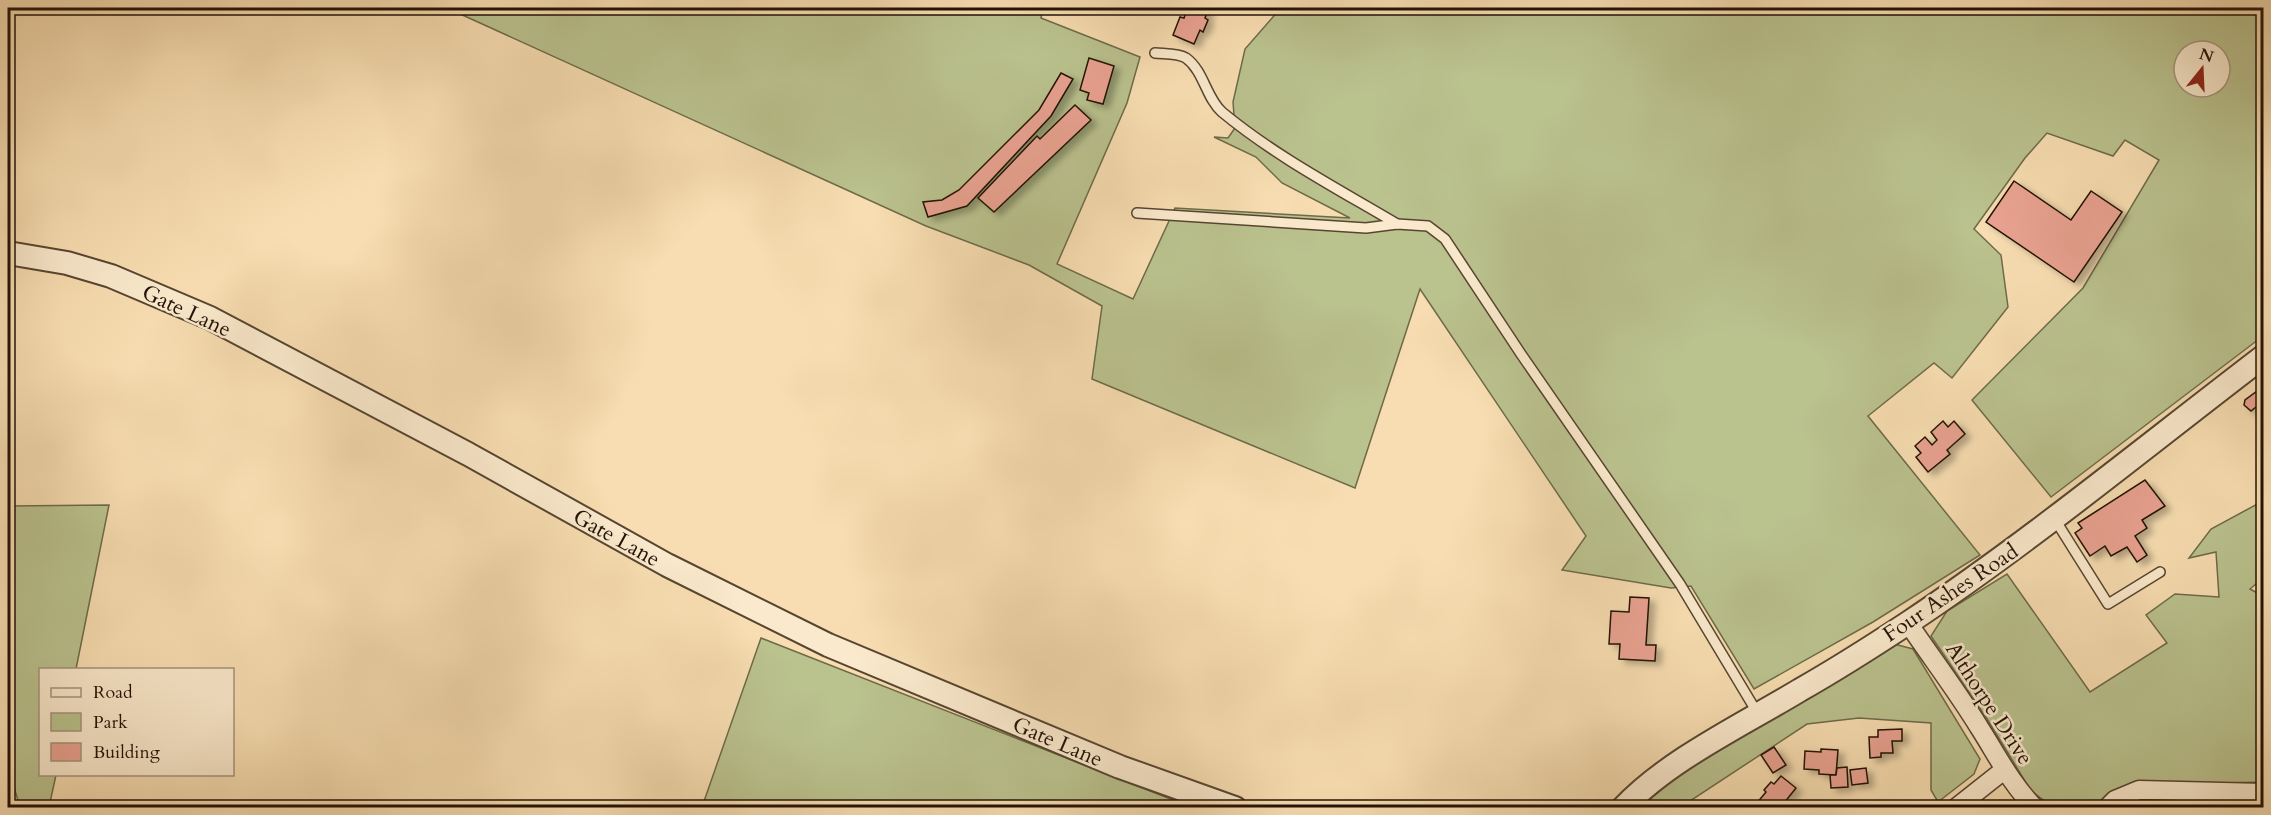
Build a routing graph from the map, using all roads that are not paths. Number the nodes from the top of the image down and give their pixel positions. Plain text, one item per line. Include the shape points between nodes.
1 (1155, 53) dead end
2 (1137, 213) dead end
3 (1397, 224) junction
4 (8, 253) edge
5 (2264, 356) edge
6 (2054, 518) junction
7 (2160, 572) dead end
8 (1908, 623) junction
9 (1758, 714) junction
10 (2004, 770) junction
11 (2264, 793) edge
12 (1236, 807) edge
13 (1623, 807) edge
14 (1956, 807) edge
15 (2035, 807) edge
16 (2107, 807) edge

1 - 3 lane via 1185,58 1220,110 1293,163
2 - 3 lane via 1366,228
3 - 9 lane via 1428,226 1445,239 1680,584
4 - 12 street, Gate Lane via 67,263 111,276 210,318 468,454 667,565 828,645 1120,766
5 - 6 street, Four Ashes Road
6 - 7 lane via 2108,604
6 - 8 street, Four Ashes Road
8 - 9 street, Four Ashes Road
8 - 10 street, Althorpe Drive via 1979,726
9 - 13 street, Four Ashes Road via 1662,774
10 - 14 street
10 - 15 street, Althorpe Drive
11 - 16 street via 2139,790

